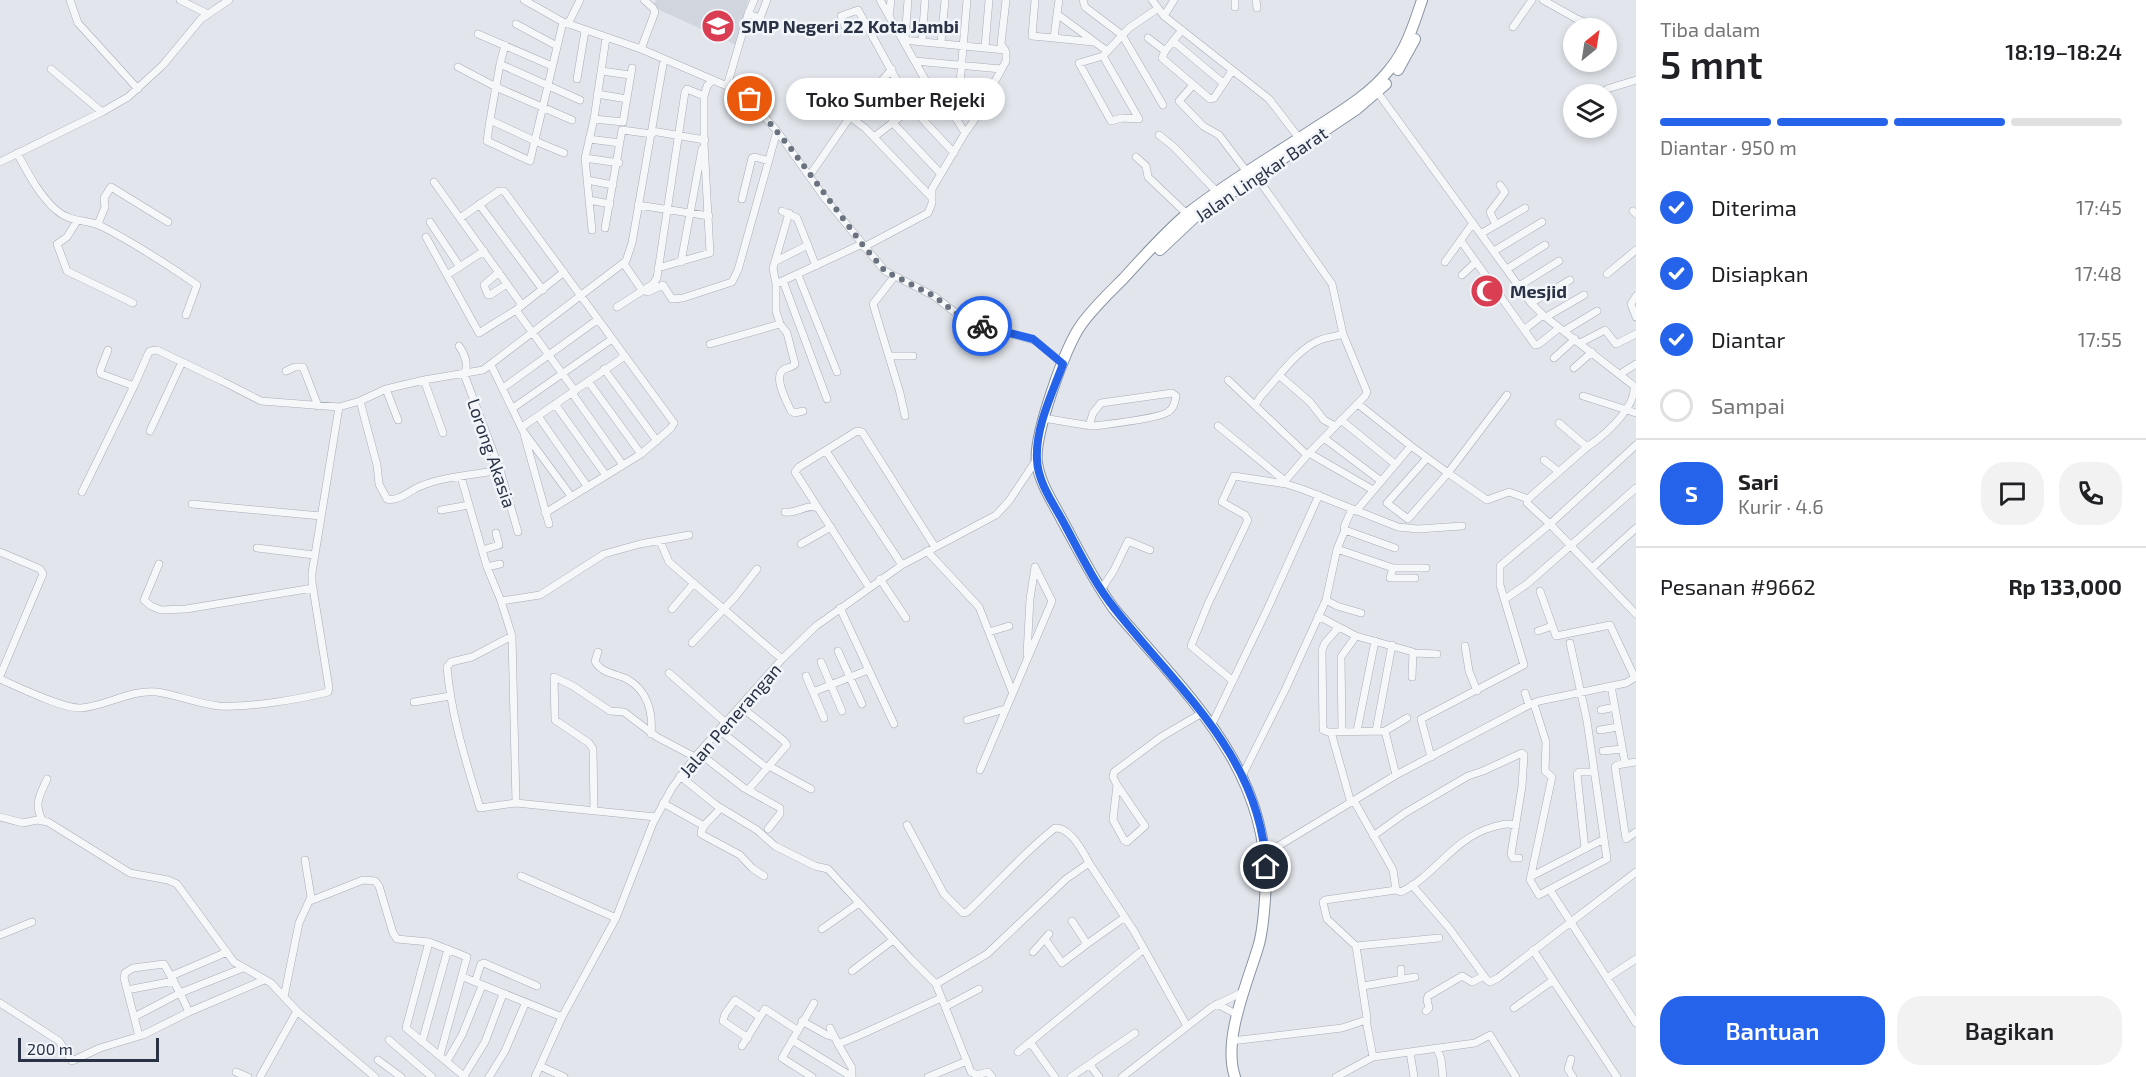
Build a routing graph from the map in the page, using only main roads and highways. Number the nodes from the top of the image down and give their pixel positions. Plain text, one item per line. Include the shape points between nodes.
1 (1422, 0) edge
2 (1429, 0) edge
3 (1285, 153) junction
4 (1252, 174) junction
5 (1074, 338) junction
6 (1235, 1077) edge

1 - 3 highway, Jalan Lingkar Barat via 1411,31 1390,69 1360,97 1299,138
2 - 3 highway, Jalan Lingkar Barat via 1408,54 1377,93
3 - 4 highway, Jalan Lingkar Barat
4 - 5 highway, Jalan Lingkar Barat via 1184,225
4 - 5 highway, Jalan Lingkar Barat via 1217,192 1167,232 1091,312
5 - 6 highway, Jalan Lingkar Barat via 1043,418 1039,472 1101,590 1229,750 1260,822 1267,880 1262,931 1231,1041

